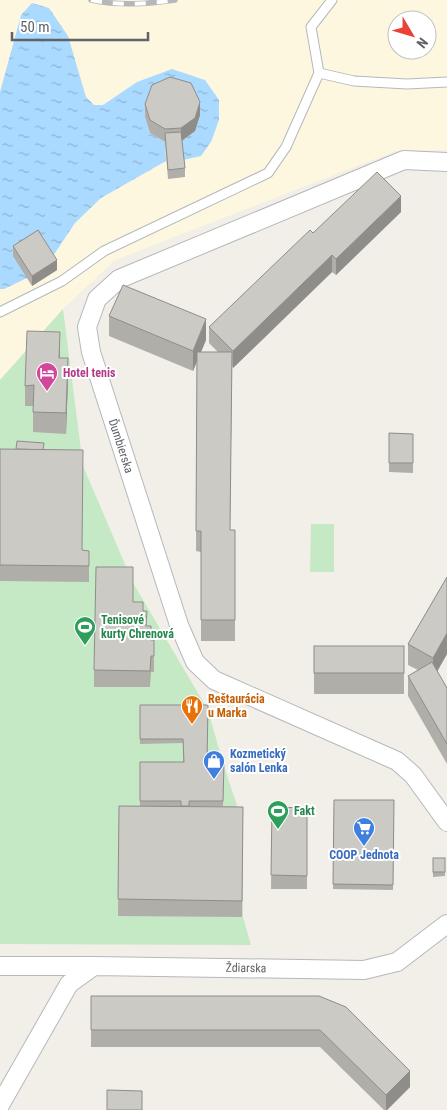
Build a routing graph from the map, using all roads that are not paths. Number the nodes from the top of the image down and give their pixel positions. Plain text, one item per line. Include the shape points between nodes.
1 (332, 0) edge
2 (320, 73) junction
3 (447, 82) edge
4 (447, 162) edge
5 (0, 312) edge
6 (447, 822) edge
7 (447, 924) edge
8 (0, 966) edge
9 (94, 966) junction
10 (0, 1105) edge

1 - 2 lane via 311,27
2 - 3 lane via 354,81
2 - 5 lane via 286,147 268,173 104,251 62,280
4 - 6 street, Ďumbierska via 404,160 119,279 97,299 87,327 91,352 179,625 195,662 214,680 397,761 413,775
7 - 9 street, Ždiarska via 397,962 364,970
8 - 9 street, Ždiarska
9 - 10 street via 69,984

